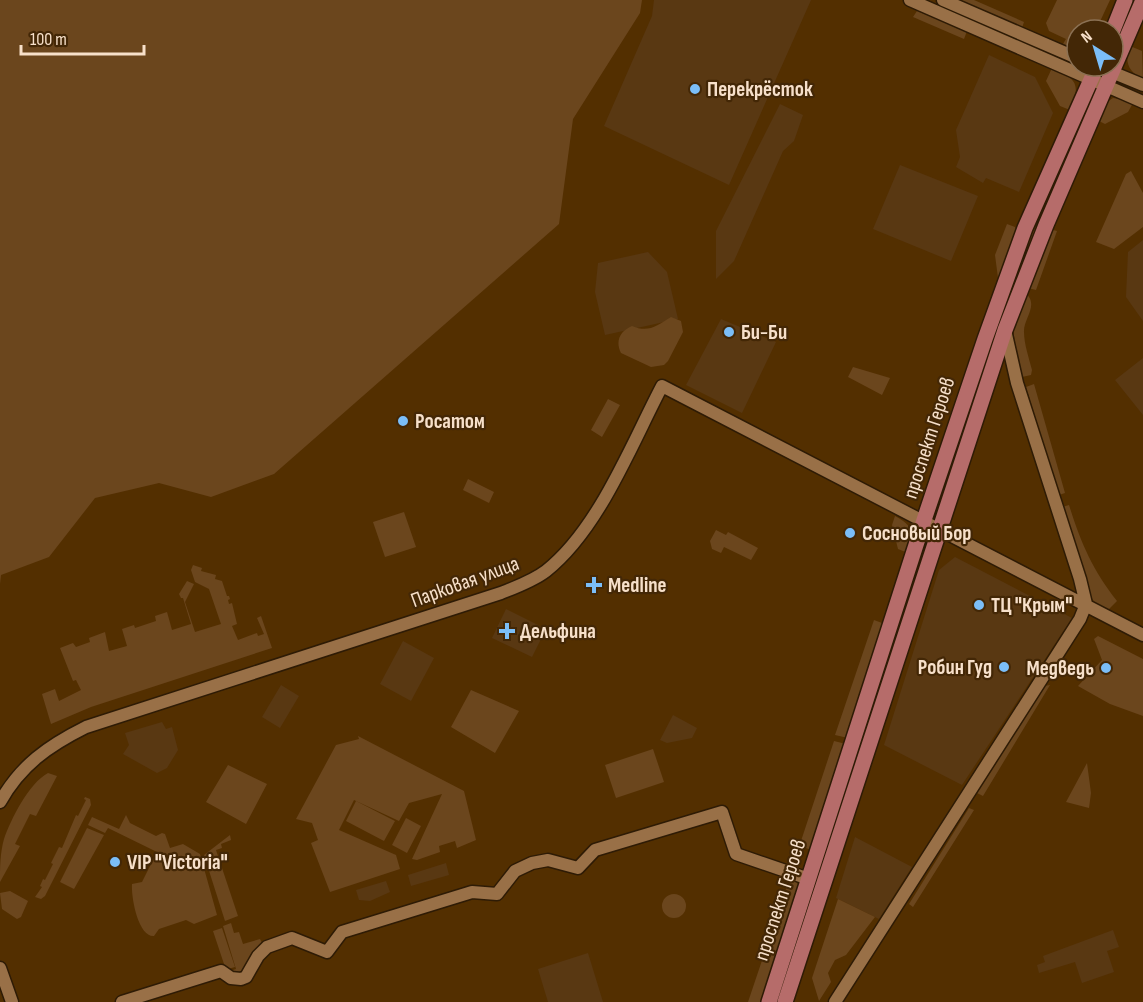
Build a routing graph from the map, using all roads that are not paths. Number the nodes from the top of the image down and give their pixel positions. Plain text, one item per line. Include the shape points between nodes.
1 (910, 0) edge
2 (943, 0) edge
3 (1125, 0) edge
4 (1143, 0) edge
5 (1118, 18) edge
6 (1125, 31) edge
7 (1065, 53) edge
8 (1065, 65) edge
9 (1098, 78) edge
10 (1099, 78) edge
11 (1106, 78) edge
12 (1116, 78) edge
13 (1143, 85) edge
14 (1143, 102) edge
15 (1005, 330) junction
16 (924, 520) junction
17 (939, 528) junction
18 (1086, 604) junction
19 (1143, 634) edge
20 (0, 802) edge
21 (809, 879) junction
22 (0, 971) edge
23 (12, 1002) edge
24 (122, 1002) edge
25 (769, 1002) edge
26 (785, 1002) edge
27 (835, 1002) edge

1 - 8 street
2 - 7 street
3 - 5 main road
4 - 6 main road, проспект Героев
9 - 16 main road, проспект Героев via 1021,239
10 - 15 main road, проспект Героев
11 - 14 street
12 - 13 street
15 - 17 main road, проспект Героев
15 - 18 street via 1017,383
16 - 17 street
16 - 20 street, Парковая улица via 662,386 589,522 573,545 544,572 501,593 86,728 55,743 33,760
16 - 21 main road, проспект Героев
17 - 18 street
17 - 26 main road, проспект Героев
18 - 19 street
18 - 27 street
21 - 24 street via 736,854 722,812 595,850 578,868 548,860 532,863 515,871 497,894 472,892 342,932 327,952 292,938 267,947 241,979 221,971
21 - 25 main road, проспект Героев
22 - 23 street

